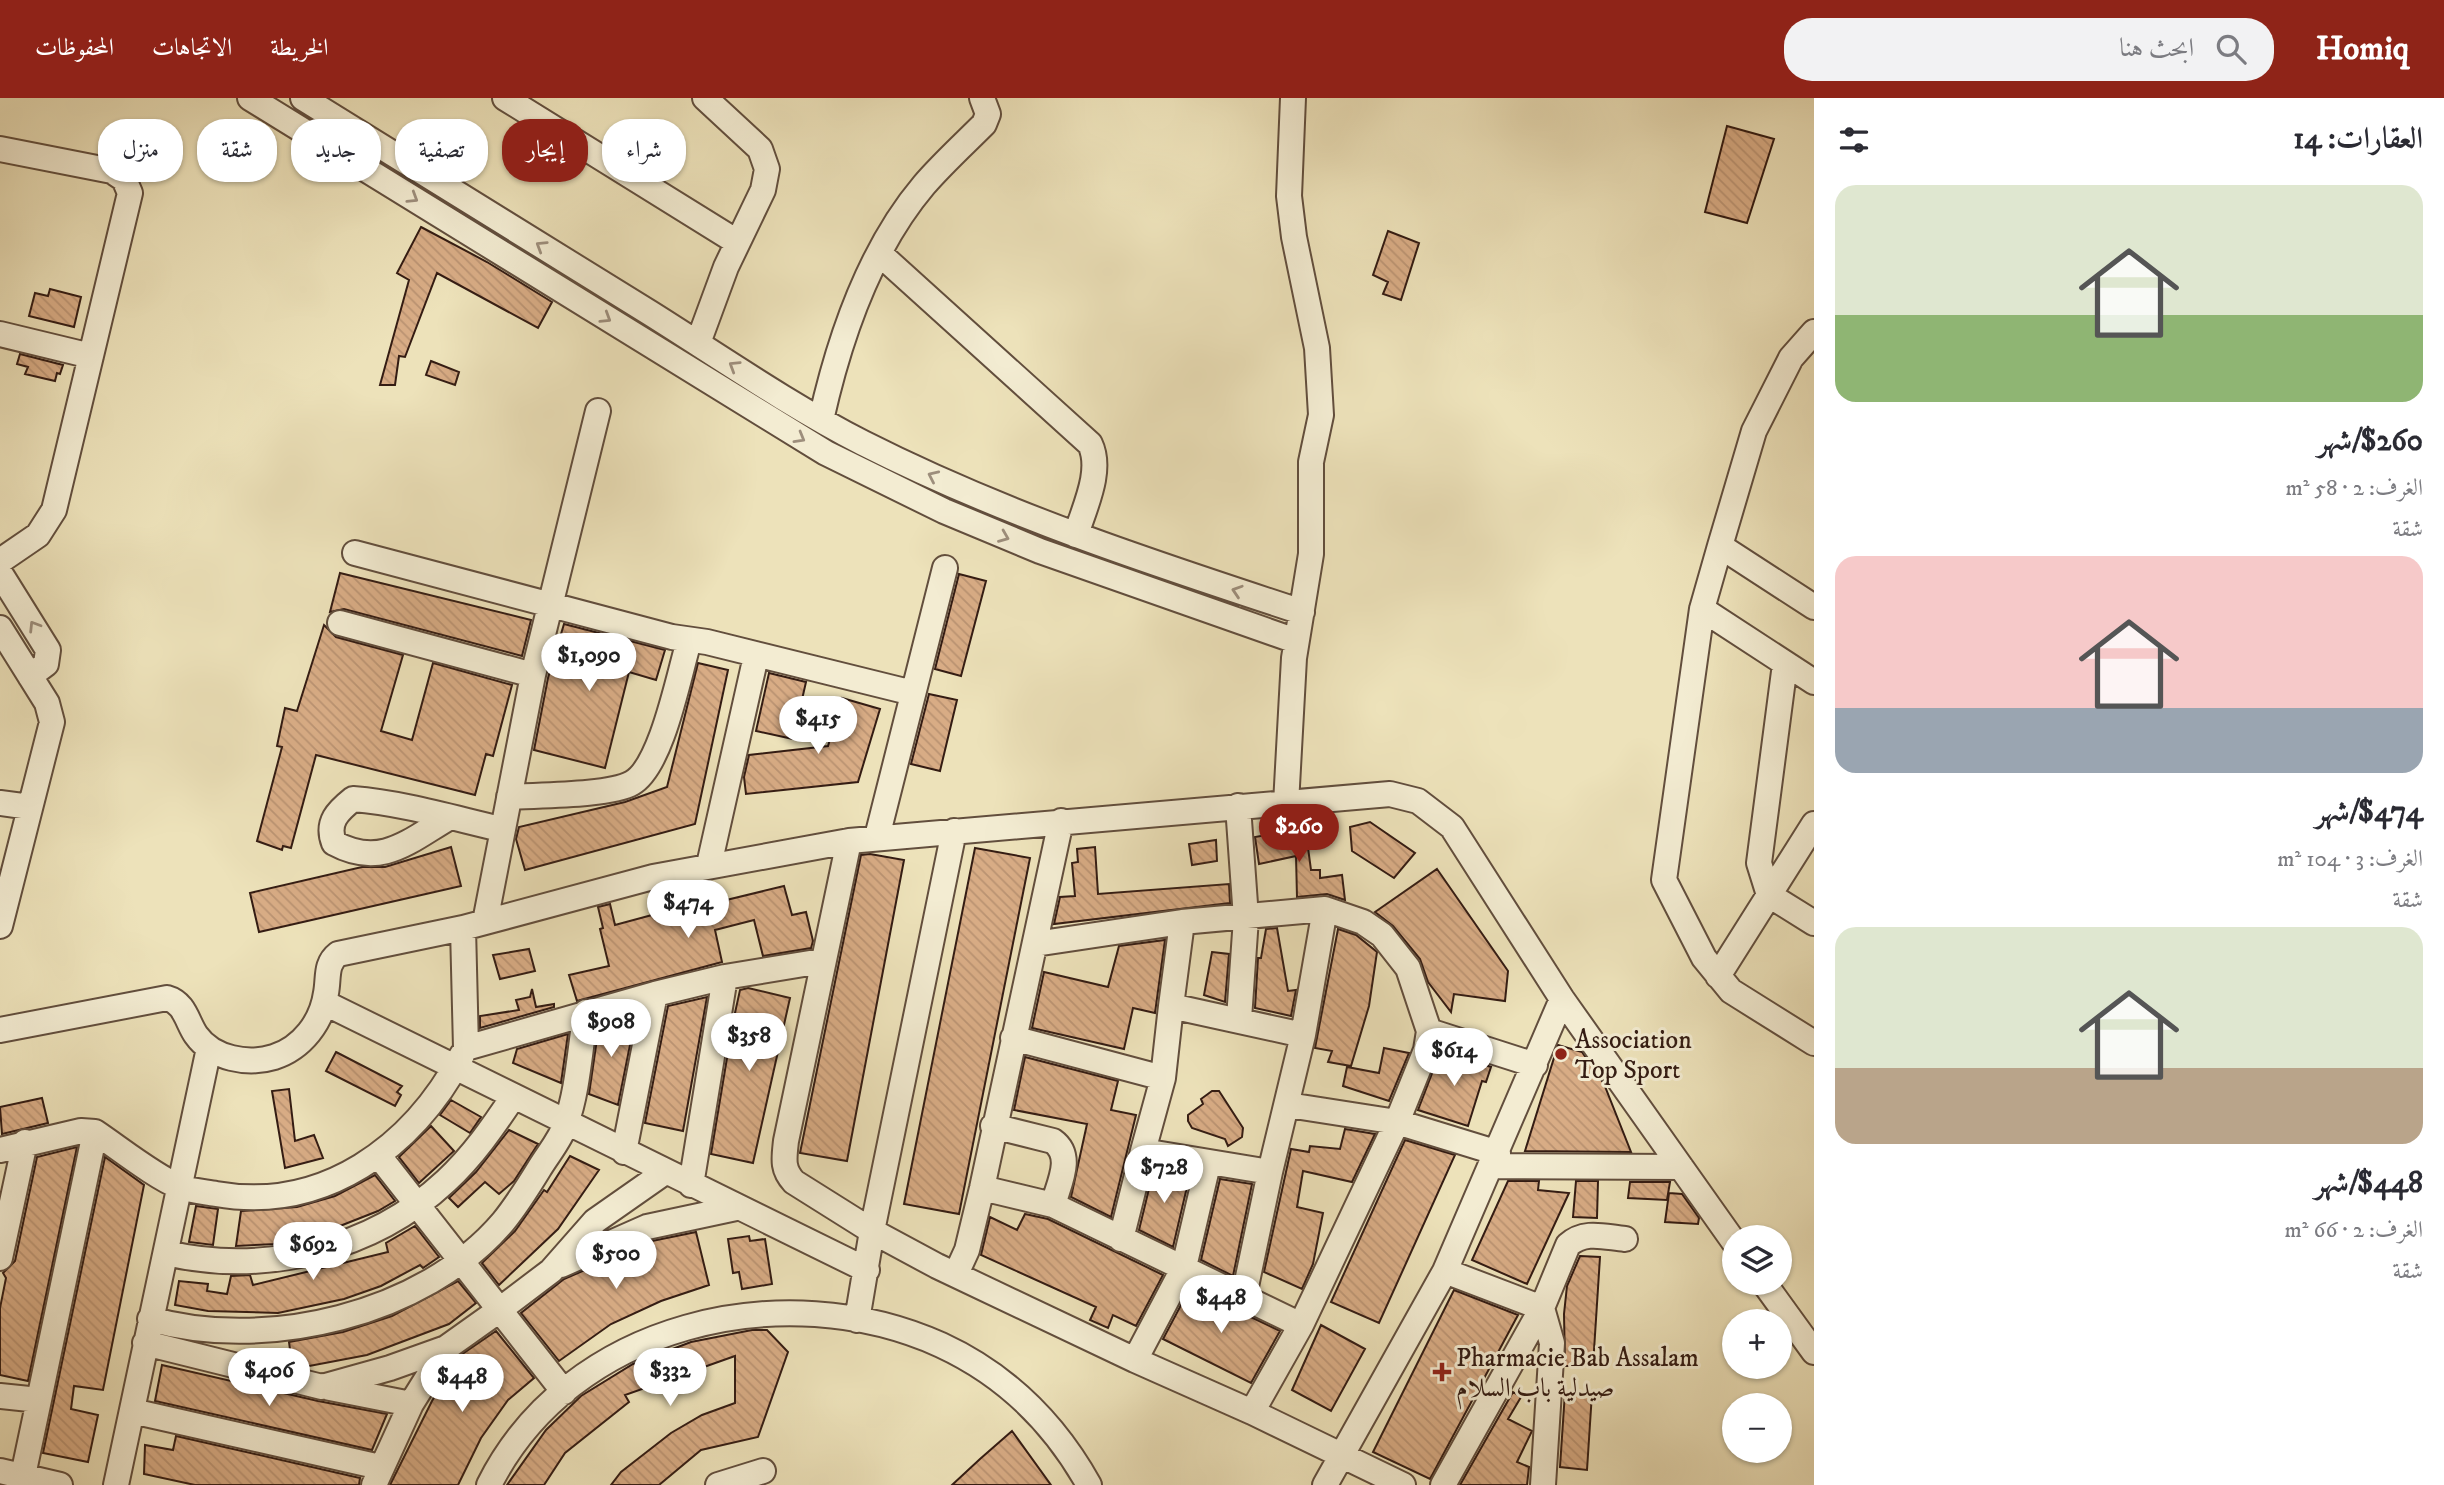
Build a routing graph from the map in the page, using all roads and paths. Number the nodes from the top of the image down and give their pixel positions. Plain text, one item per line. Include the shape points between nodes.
1 (250, 98) edge
2 (303, 98) edge
3 (505, 98) edge
4 (705, 98) edge
5 (982, 98) edge
6 (1293, 98) edge
7 (0, 149) edge
8 (737, 242) junction
9 (880, 254) junction
10 (1814, 332) edge
11 (0, 334) edge
12 (698, 343) junction
13 (91, 356) junction
14 (598, 411) dead end
15 (821, 420) junction
16 (1076, 535) junction
17 (1720, 546) junction
18 (355, 553) dead end
19 (0, 561) edge
20 (945, 568) dead end
21 (0, 573) edge
22 (552, 604) junction
23 (1814, 607) edge
24 (1702, 609) junction
25 (1302, 612) junction
26 (340, 623) dead end
27 (0, 628) edge
28 (689, 641) junction
29 (1296, 641) junction
30 (755, 656) junction
31 (1786, 664) junction
32 (533, 675) junction
33 (30, 676) junction
34 (1814, 682) edge
35 (913, 693) junction
36 (509, 797) junction
37 (0, 803) edge
38 (1286, 804) junction
39 (1238, 806) junction
40 (30, 807) junction
41 (450, 817) dead end
42 (1061, 821) junction
43 (1814, 824) edge
44 (501, 829) junction
45 (954, 831) junction
46 (877, 837) junction
47 (849, 841) junction
48 (709, 865) junction
49 (1769, 895) junction
50 (1325, 909) junction
51 (1245, 918) junction
52 (1182, 922) junction
53 (1814, 923) edge
54 (474, 925) junction
55 (0, 926) edge
56 (1035, 944) junction
57 (822, 961) junction
58 (1718, 976) junction
59 (725, 977) junction
60 (655, 993) junction
61 (1562, 999) junction
62 (325, 1003) junction
63 (1171, 1006) junction
64 (586, 1013) junction
65 (1239, 1019) junction
66 (0, 1030) edge
67 (1429, 1031) junction
68 (1303, 1035) junction
69 (1013, 1038) junction
70 (1814, 1043) edge
71 (209, 1048) junction
72 (460, 1059) junction
73 (1535, 1065) junction
74 (1163, 1078) junction
75 (513, 1097) junction
76 (1289, 1105) junction
77 (1397, 1122) junction
78 (566, 1124) junction
79 (993, 1126) junction
80 (95, 1132) junction
81 (25, 1142) junction
82 (0, 1150) edge
83 (1143, 1151) junction
84 (624, 1152) junction
85 (379, 1156) junction
86 (1495, 1159) junction
87 (1208, 1164) junction
88 (1681, 1167) junction
89 (665, 1172) junction
90 (1270, 1172) junction
91 (691, 1185) junction
92 (180, 1187) junction
93 (982, 1188) junction
94 (418, 1204) junction
95 (1053, 1205) junction
96 (736, 1208) junction
97 (1722, 1225) edge
98 (872, 1231) junction
99 (1121, 1239) junction
100 (1625, 1239) dead end
101 (166, 1253) junction
102 (0, 1258) edge
103 (459, 1260) junction
104 (1184, 1267) junction
105 (551, 1270) junction
106 (867, 1270) junction
107 (1445, 1271) junction
108 (956, 1273) junction
109 (1773, 1295) edge
110 (1244, 1296) junction
111 (1542, 1308) junction
112 (498, 1311) junction
113 (150, 1319) junction
114 (857, 1320) junction
115 (1301, 1325) junction
116 (145, 1343) junction
117 (1812, 1346) edge
118 (446, 1348) junction
119 (1135, 1360) junction
120 (322, 1387) junction
121 (564, 1392) junction
122 (0, 1396) edge
123 (39, 1400) junction
124 (411, 1404) junction
125 (132, 1411) junction
126 (1252, 1412) junction
127 (1341, 1455) junction
128 (763, 1471) dead end
129 (377, 1476) edge
130 (15, 1477) edge
131 (60, 1485) edge
132 (116, 1485) edge
133 (489, 1485) edge
134 (718, 1485) edge
135 (1089, 1485) edge
136 (1325, 1485) edge
137 (1403, 1485) edge
138 (1443, 1485) edge
139 (1543, 1485) edge

1 -> 29 street via 827,453 1028,546
12 -> 2 street
3 - 8 street
4 - 8 street via 753,141 765,158 766,180
5 - 9 street via 988,114 984,124 923,186
6 - 25 street via 1289,196 1321,392 1311,462 1310,572
7 - 13 street via 111,171 128,186 129,200
8 - 12 street
9 - 15 street via 850,320
9 - 16 street via 1090,444 1094,471
10 - 17 street via 1791,358 1754,431
11 - 13 street
15 -> 12 street
13 - 19 street via 50,519 38,535
14 - 22 street
16 -> 15 street via 946,482
25 -> 16 street
17 - 23 street
17 - 24 street
18 - 22 street
20 - 35 street
33 -> 21 street via 46,664 48,650
22 - 28 street
22 - 32 street
24 - 31 street
24 - 58 street via 1664,880
25 - 29 street
26 - 32 street
27 - 33 street
28 - 30 street
28 - 36 street via 657,748 645,771 631,783 608,789
29 - 38 street
30 - 35 street
30 - 48 street
31 - 34 street
31 - 49 street via 1759,863
32 - 36 street
33 - 40 street via 47,703 52,722
35 - 46 street
36 - 44 street
37 - 40 street
38 - 39 street
38 - 61 street via 1376,794 1404,797 1431,808 1457,833
39 - 42 street
39 - 51 street
40 - 55 street
41 - 44 street
42 - 45 street
42 - 56 street
43 - 49 street
44 - 54 street
45 - 46 street
45 - 98 street
46 - 47 street
47 - 48 street
47 - 57 street
48 - 54 street
49 - 53 street
49 - 58 street
50 - 51 street
50 - 67 street via 1363,922 1398,951
50 - 68 street
51 - 52 street
51 - 65 street
52 - 56 street
52 - 63 street
54 - 62 street via 338,954 328,968
54 - 72 street
56 - 69 street
57 - 59 street
57 - 98 street via 783,1161 794,1182
58 - 70 street via 1731,991
59 - 60 street
59 - 91 street
60 - 64 street
60 - 84 street
61 - 73 street
61 - 88 street
62 - 71 street via 306,1037 273,1058 247,1060
62 - 72 street
63 - 65 street
63 - 74 street
64 - 72 street
64 - 78 street
65 - 68 street
66 - 71 street via 167,998 178,1003 197,1037
67 - 73 street
67 - 77 street
68 - 76 street
69 - 74 street
69 - 79 street
71 - 92 street
72 - 75 street
72 - 85 street via 409,1130
73 - 86 street
74 - 83 street
75 - 78 street
75 - 94 street via 469,1158
76 - 77 street
76 - 90 street
77 - 86 street
77 - 115 street
78 - 84 street
78 - 103 street via 502,1223
79 - 93 street
79 - 95 street via 1060,1146 1064,1161
80 - 81 street
80 - 92 street
80 - 123 street
81 - 82 street
81 - 102 street
83 - 87 street
83 - 99 street
84 - 89 street
85 - 92 street via 350,1175 289,1194 234,1197
85 - 94 street
86 - 88 street
86 - 107 street
87 - 90 street
87 - 104 street
88 - 97 street
89 - 91 street
89 - 105 street via 595,1222
90 - 110 street
91 - 96 street
92 - 101 street
93 - 95 street
93 - 108 street via 967,1250
94 - 101 street via 369,1233 322,1251 229,1261
94 - 103 street
95 - 99 street
96 - 105 street via 647,1227
96 - 106 street
98 - 106 street
98 - 108 street
99 - 104 street
100 - 111 street via 1576,1238
101 - 113 street
103 - 112 street
103 - 113 street via 397,1297 305,1325 272,1331 201,1329
104 - 110 street
104 - 119 street
105 - 112 street
106 - 114 street
107 - 111 street
107 - 127 street
108 - 119 street
109 - 117 street
110 - 115 street
111 - 138 street
111 - 139 street via 1552,1343
112 - 118 street
112 - 121 street
113 - 116 street
114 - 121 street via 756,1314 677,1329 615,1355
114 - 135 street via 942,1346 1001,1381 1046,1421
115 - 126 street
116 - 120 street
116 - 125 street
118 - 120 street
118 - 124 street
119 - 126 street
120 - 124 street
121 - 133 street via 520,1437
122 - 123 street
123 - 130 street
124 - 129 street
125 - 129 street
125 - 132 street
126 - 127 street
127 - 136 street
127 - 137 street
128 - 134 street
130 - 131 street

